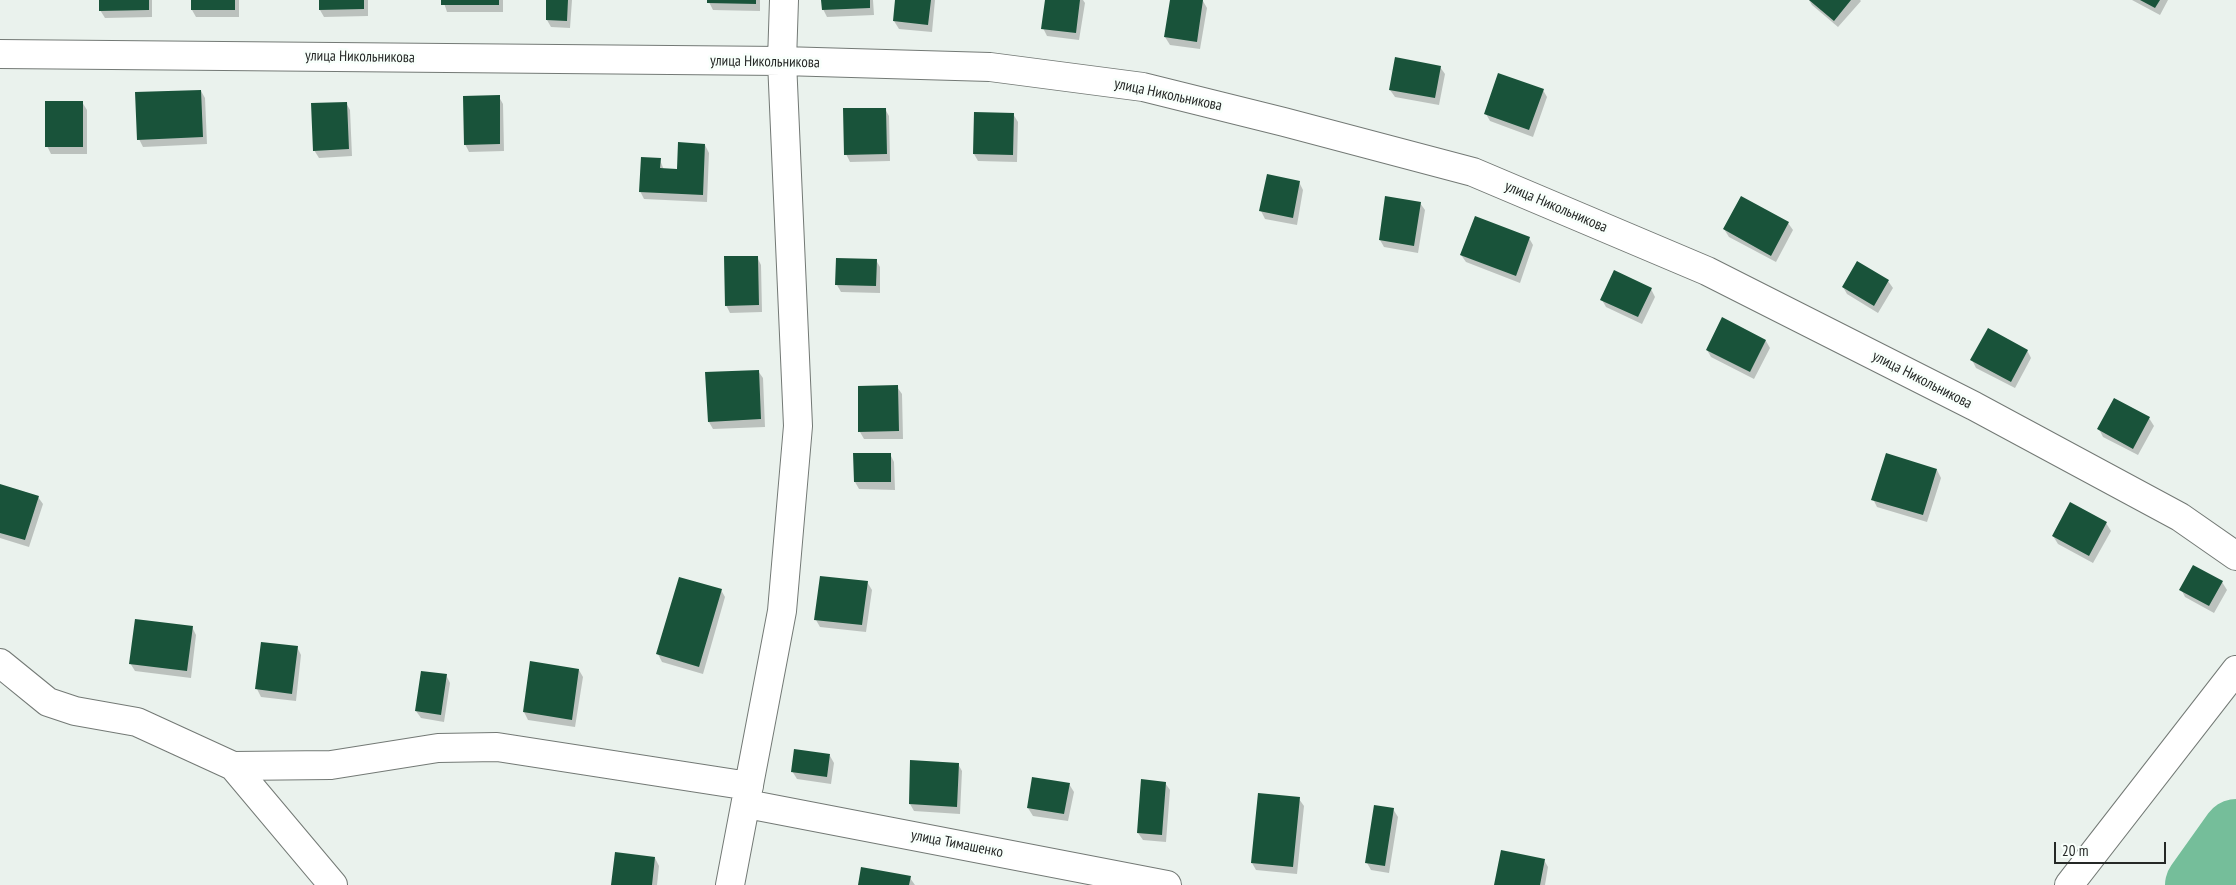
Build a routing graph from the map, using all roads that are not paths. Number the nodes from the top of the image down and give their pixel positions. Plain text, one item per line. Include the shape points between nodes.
1 (784, 0) edge
2 (0, 54) edge
3 (782, 61) junction
4 (2236, 556) edge
5 (0, 663) edge
6 (2236, 670) edge
7 (233, 766) junction
8 (748, 795) junction
9 (333, 885) edge
10 (730, 885) edge
11 (1167, 885) edge
12 (2069, 885) edge

1 - 3 street
2 - 3 street, улица Никольникова
3 - 4 street, улица Никольникова via 990,67 1143,87 1473,172 1707,271 1974,406 2180,517
3 - 8 street via 798,426 782,611
5 - 7 street via 48,702 75,711 137,722
6 - 12 street
7 - 8 street, улица Тимашенко via 331,765 438,748 497,747 589,760
7 - 9 street
8 - 10 street
8 - 11 street, улица Тимашенко

